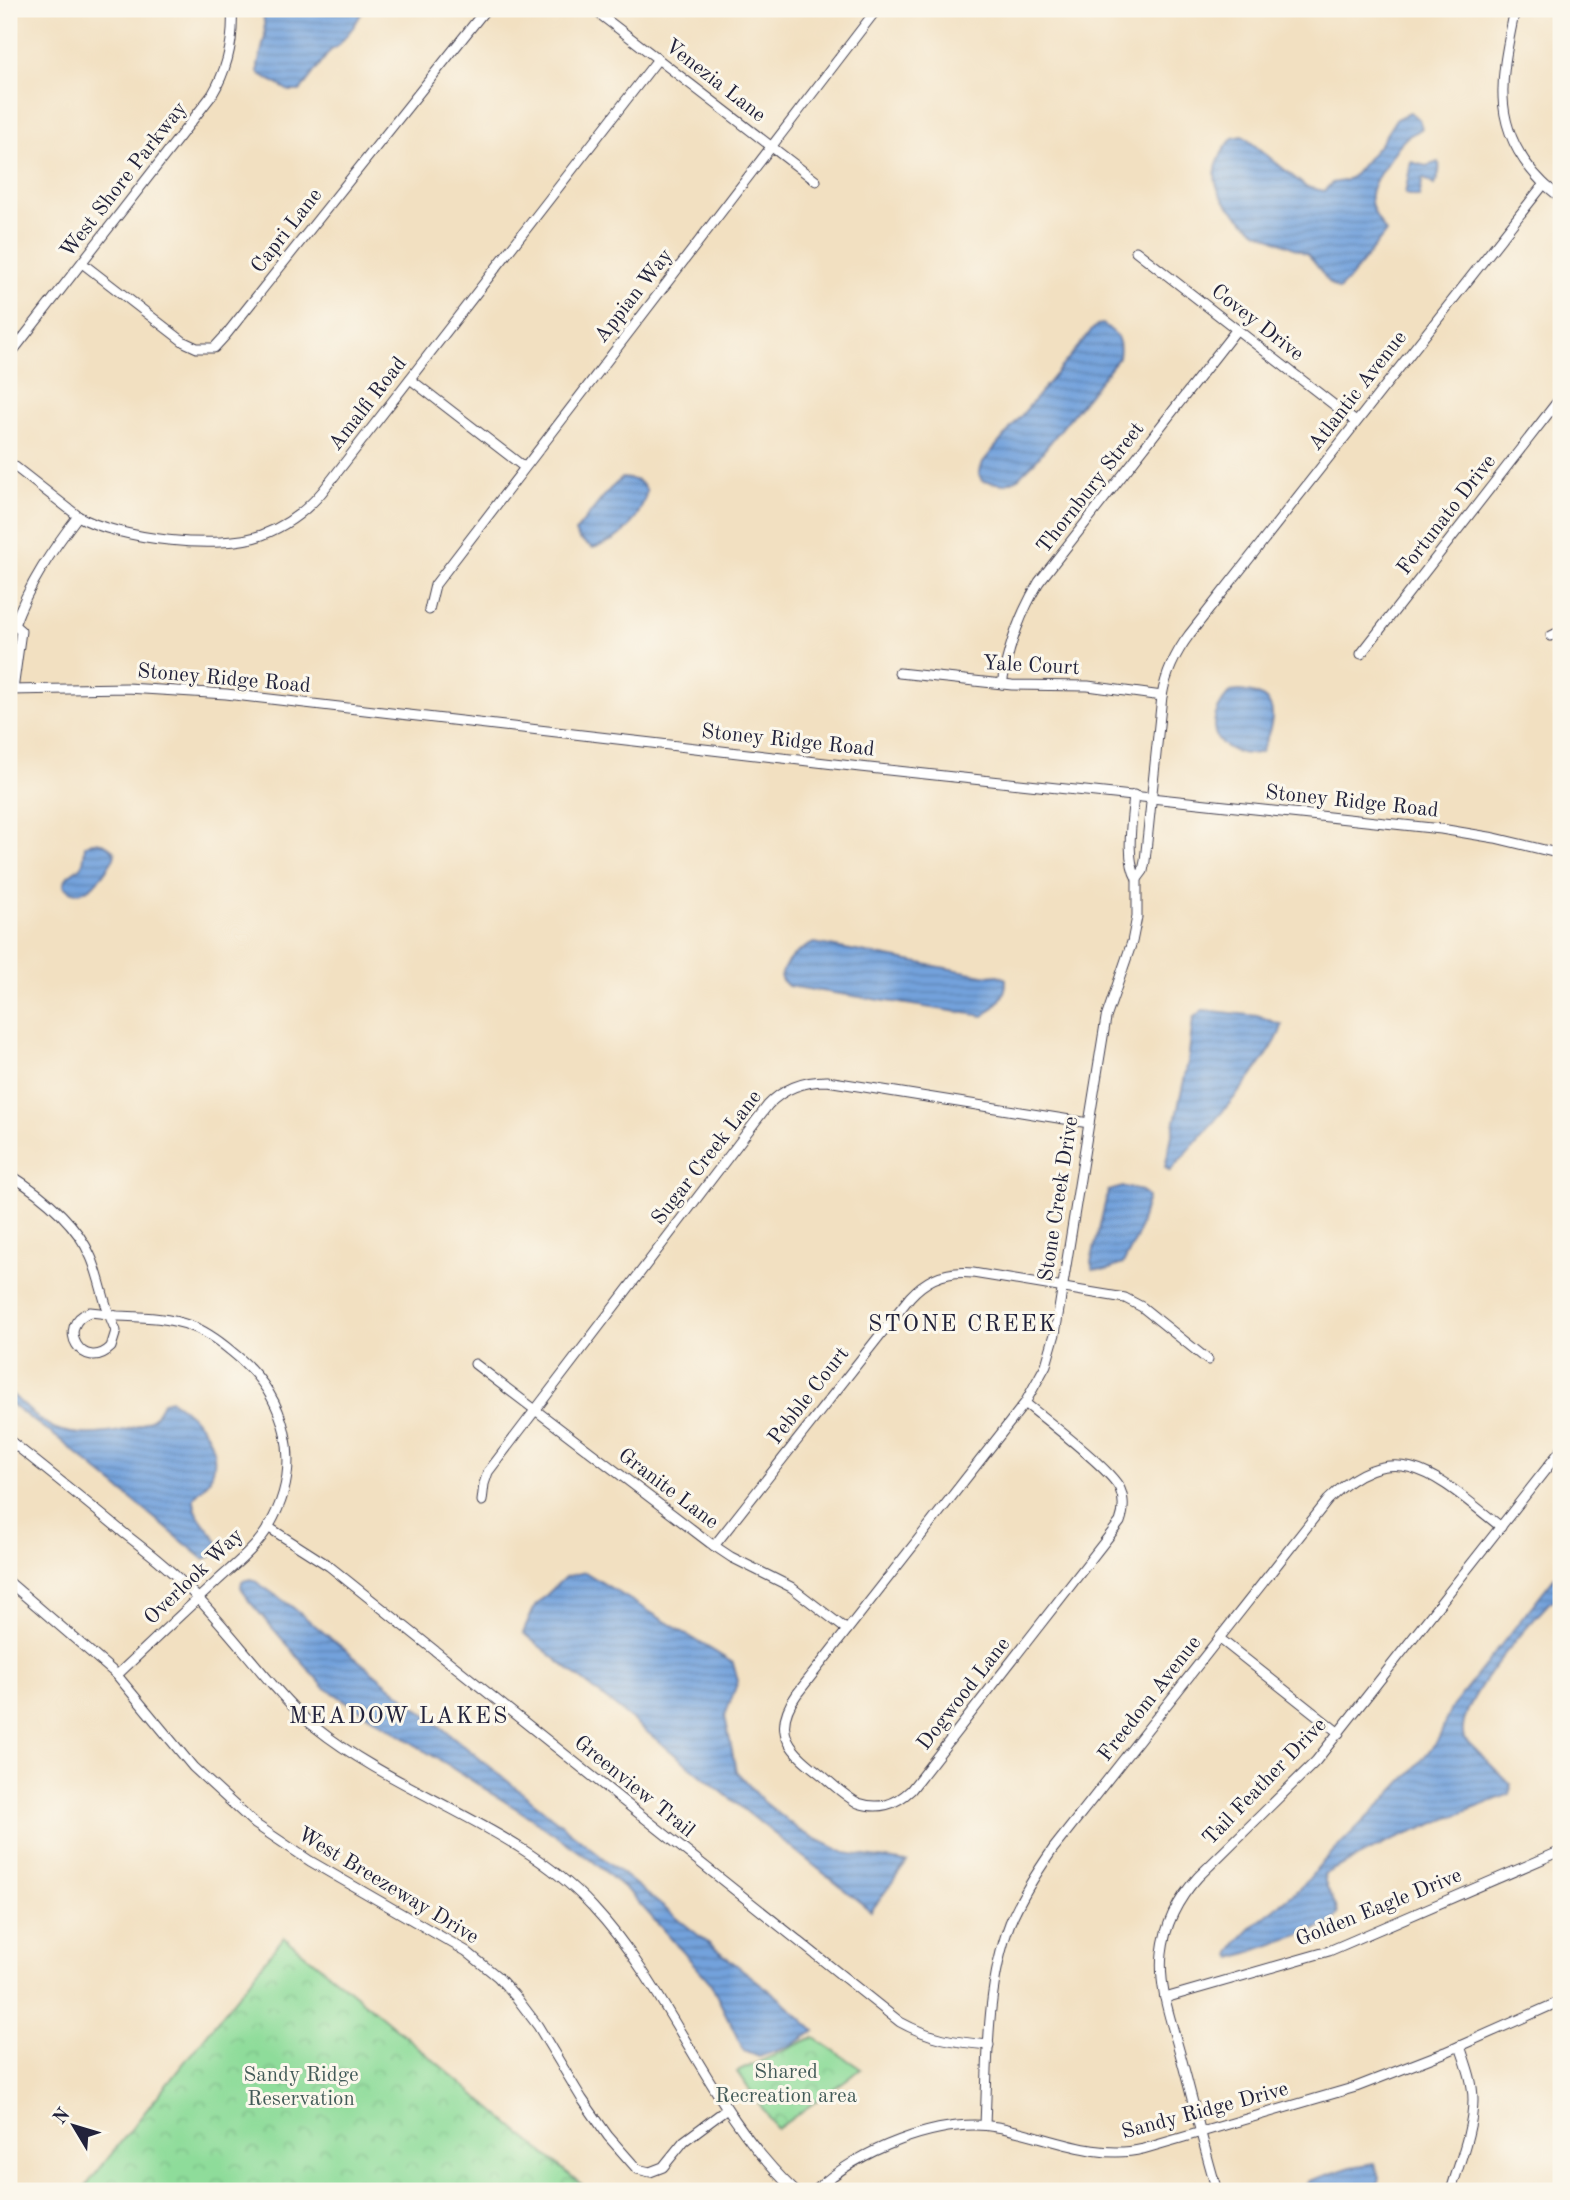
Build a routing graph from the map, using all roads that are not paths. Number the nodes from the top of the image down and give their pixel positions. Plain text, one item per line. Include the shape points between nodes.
1 (232, 9) edge
2 (486, 9) edge
3 (593, 9) edge
4 (877, 9) edge
5 (1516, 9) edge
6 (658, 59) junction
7 (771, 146) junction
8 (816, 181) dead end
9 (1544, 184) junction
10 (1561, 198) edge
11 (1136, 251) dead end
12 (82, 263) junction
13 (1237, 330) junction
14 (9, 356) edge
15 (410, 379) junction
16 (1561, 397) edge
17 (1356, 422) junction
18 (9, 462) edge
19 (524, 467) junction
20 (78, 516) junction
21 (429, 610) dead end
22 (12, 626) edge
23 (1561, 631) edge
24 (1551, 636) dead end
25 (1361, 654) dead end
26 (899, 673) dead end
27 (1002, 684) junction
28 (11, 690) edge
29 (1162, 696) junction
30 (9, 723) edge
31 (1134, 795) junction
32 (1151, 797) junction
33 (1561, 854) edge
34 (1137, 879) junction
35 (1089, 1123) junction
36 (9, 1174) edge
37 (1063, 1288) junction
38 (108, 1314) junction
39 (1209, 1360) dead end
40 (474, 1364) dead end
41 (1025, 1404) junction
42 (536, 1410) junction
43 (9, 1440) edge
44 (1561, 1450) edge
45 (482, 1501) dead end
46 (268, 1527) junction
47 (1500, 1527) junction
48 (714, 1546) junction
49 (9, 1582) edge
50 (198, 1598) junction
51 (847, 1630) junction
52 (1219, 1638) junction
53 (117, 1675) junction
54 (1339, 1733) junction
55 (1561, 1851) edge
56 (1165, 1998) junction
57 (1561, 2001) edge
58 (989, 2045) junction
59 (1460, 2046) junction
60 (727, 2109) junction
61 (985, 2125) junction
62 (1200, 2133) junction
63 (795, 2191) edge
64 (815, 2191) edge
65 (1217, 2191) edge
66 (1451, 2191) edge

1 - 12 street, West Shore Parkway via 231,46 217,87
2 - 12 street, Capri Lane via 214,348 184,342
3 - 6 street, Venezia Lane
4 - 7 street, Appian Way
5 - 9 street via 1503,71 1505,115 1519,154
6 - 7 street, Venezia Lane
6 - 15 street, Amalfi Road
7 - 8 street, Venezia Lane
7 - 19 street, Appian Way
9 - 10 street
9 - 17 street, Atlantic Avenue
11 - 13 street, Covey Drive
12 - 14 street, West Shore Parkway
13 - 17 street, Covey Drive
13 - 27 street, Thornbury Street via 1040,582 1016,629
15 - 19 street
15 - 20 street, Amalfi Road via 314,501 260,536 224,542 142,537 109,530
16 - 25 street, Fortunato Drive
17 - 29 street, Atlantic Avenue via 1181,646
18 - 20 street, Amalfi Road
19 - 21 street, Appian Way via 435,585
20 - 22 street via 39,572
22 - 28 street via 21,631
23 - 24 street
26 - 27 street, Yale Court
27 - 29 street, Yale Court via 1088,686
28 - 30 street
28 - 31 street, Stoney Ridge Road via 127,688 226,694
29 - 32 street, Atlantic Avenue
31 - 32 street, Stoney Ridge Road
31 - 34 street, Stone Creek Drive via 1132,867
32 - 33 street, Stoney Ridge Road via 1473,833
32 - 34 street, Stone Creek Drive via 1143,871
34 - 35 street, Stone Creek Drive via 1137,917 1107,1018
35 - 37 street, Stone Creek Drive
35 - 42 street, Sugar Creek Lane via 835,1082 808,1082 787,1090 768,1105
36 - 38 street, Overlook Way via 57,1210 76,1231 93,1263
37 - 39 street, Pebble Court via 1130,1300
37 - 41 street, Stone Creek Drive via 1050,1352
37 - 48 street, Pebble Court via 962,1272 923,1284
38 - 38 street, Overlook Way via 90,1312 79,1319 73,1331 79,1349 97,1355 111,1347 116,1331
38 - 46 street, Overlook Way via 161,1318 196,1328 219,1341 260,1378 278,1409 287,1441 284,1490
40 - 42 street, Granite Lane
41 - 51 street, Stone Creek Drive
41 - 51 street, Dogwood Lane via 1113,1478 1123,1498 1120,1522 911,1790 883,1806 867,1806 850,1798 798,1756 785,1735 784,1718 790,1703
42 - 45 street, Sugar Creek Lane via 488,1472
42 - 48 street, Granite Lane
43 - 50 street
44 - 47 street, Tail Feather Drive
46 - 50 street, Overlook Way
46 - 58 street, Greenview Trail via 321,1560 886,2011 935,2038
47 - 52 street, Freedom Avenue via 1423,1471 1399,1466 1365,1473 1328,1500
47 - 54 street, Tail Feather Drive
48 - 51 street, Granite Lane via 791,1587
49 - 53 street, West Breezeway Drive
50 - 53 street, Overlook Way
50 - 60 street via 314,1727 366,1763 523,1851 580,1895 630,1954
52 - 54 street
52 - 58 street, Freedom Avenue via 1031,1883 1000,1955
53 - 60 street, West Breezeway Drive via 193,1767 255,1824 466,1951 498,1977 538,2026 608,2136 637,2169 650,2172 663,2167 690,2136
54 - 56 street, Tail Feather Drive via 1184,1894 1163,1945
55 - 56 street, Golden Eagle Drive via 1329,1951
56 - 62 street, Tail Feather Drive
57 - 59 street, Sandy Ridge Drive
58 - 61 street, Freedom Avenue
59 - 62 street, Sandy Ridge Drive via 1356,2087
59 - 66 street via 1471,2082 1473,2110
60 - 63 street via 755,2149
61 - 62 street, Sandy Ridge Drive via 1114,2153
61 - 64 street, Sandy Ridge Drive via 953,2126 909,2138 847,2165
62 - 65 street, Tail Feather Drive

